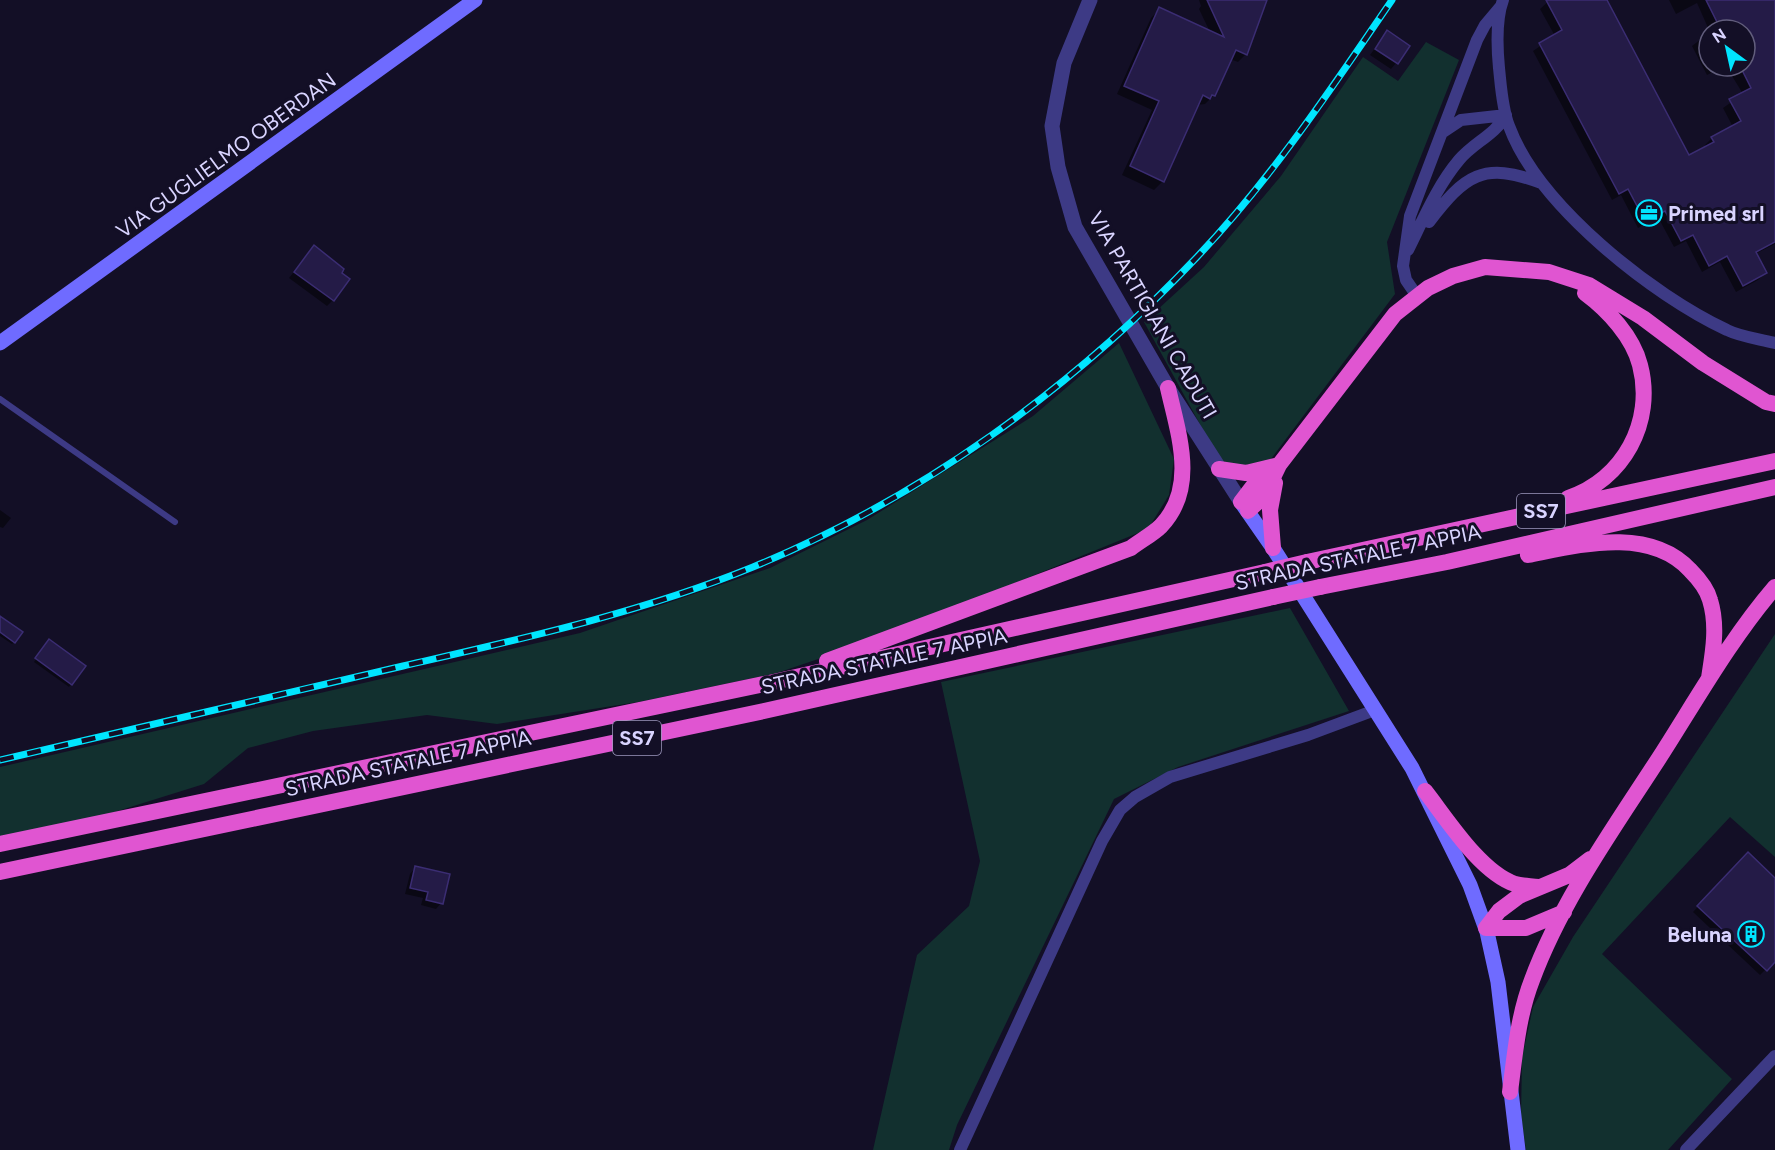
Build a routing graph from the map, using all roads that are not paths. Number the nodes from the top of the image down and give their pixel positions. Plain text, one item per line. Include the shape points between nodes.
1 (475, 0) edge
2 (1090, 0) edge
3 (1502, 3) edge
4 (1506, 116) junction
5 (1443, 132) junction
6 (1541, 183) junction
7 (1407, 252) junction
8 (1563, 276) junction
9 (1416, 296) junction
10 (0, 343) edge
11 (1775, 343) edge
12 (1168, 388) junction
13 (0, 399) edge
14 (1775, 404) edge
15 (1775, 461) edge
16 (1280, 465) junction
17 (1219, 470) junction
18 (1775, 487) edge
19 (1244, 506) junction
20 (175, 522) dead end
21 (1420, 537) junction
22 (1273, 548) junction
23 (1447, 562) junction
24 (1775, 587) edge
25 (1708, 681) junction
26 (769, 683) junction
27 (1375, 710) junction
28 (1425, 791) junction
29 (0, 844) edge
30 (1598, 853) junction
31 (0, 872) edge
32 (1538, 887) junction
33 (1564, 912) junction
34 (1486, 928) junction
35 (1775, 1056) edge
36 (1510, 1092) junction
37 (960, 1150) edge
38 (1518, 1150) edge
39 (1686, 1150) edge

1 - 10 main road, VIA GUGLIELMO OBERDAN
2 - 12 street, VIA PARTIGIANI CADUTI via 1064,63 1052,126 1058,167 1075,228
3 - 4 street via 1498,55
3 - 5 street via 1477,40
4 - 5 street via 1461,120
4 - 6 street
4 - 7 street via 1460,159
5 - 7 street via 1410,216
6 - 7 street via 1507,171 1469,179 1450,195
6 - 11 street via 1577,222 1679,304 1729,331
7 - 9 street via 1406,280
8 - 9 highway via 1485,267 1453,276
8 - 14 highway via 1589,285 1643,318 1703,363
8 - 21 highway via 1598,302 1622,330 1640,365 1643,395 1639,426 1629,453 1584,493
9 - 16 highway via 1369,344
12 - 17 street, VIA PARTIGIANI CADUTI
12 - 26 highway via 1182,447 1184,475 1176,503 1161,526 1131,548
13 - 20 lane
15 - 21 highway, STRADA STATALE 7 APPIA / SS7
16 - 17 highway via 1246,473
16 - 19 highway via 1264,496
16 - 22 highway via 1270,510
17 - 19 street, VIA PARTIGIANI CADUTI
18 - 23 highway, STRADA STATALE 7 APPIA / SS7
19 - 22 main road
21 - 26 highway, STRADA STATALE 7 APPIA / SS7, bridge
22 - 27 main road
23 - 25 highway via 1478,564 1583,544 1619,542 1639,544 1672,556 1699,579 1710,599 1715,634
23 - 31 highway, STRADA STATALE 7 APPIA / SS7, bridge
24 - 25 highway
25 - 30 highway
26 - 29 highway, STRADA STATALE 7 APPIA / SS7
27 - 28 main road
27 - 37 street via 1170,777 1120,810
28 - 32 highway via 1496,874 1516,884
28 - 34 main road
30 - 32 highway via 1569,875
30 - 33 highway
32 - 34 highway via 1499,911
33 - 34 highway via 1526,928
33 - 36 highway via 1525,1000
34 - 36 main road via 1498,982
35 - 39 street
36 - 38 main road

